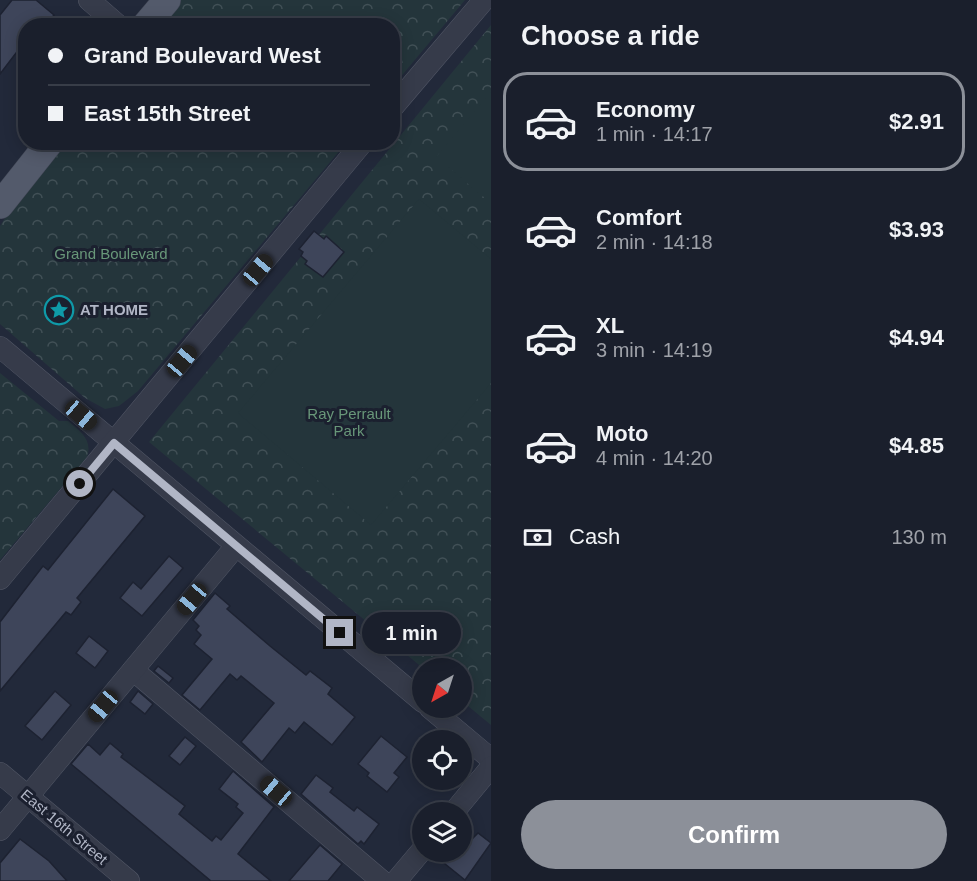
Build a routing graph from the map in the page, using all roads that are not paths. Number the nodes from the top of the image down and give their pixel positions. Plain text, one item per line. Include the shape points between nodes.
1 (89, 0) edge
2 (167, 0) edge
3 (484, 0) edge
4 (110, 18) edge
5 (152, 18) edge
6 (400, 99) edge
7 (44, 150) edge
8 (356, 150) edge
9 (0, 205) edge
10 (0, 347) edge
11 (114, 443) junction
12 (236, 546) junction
13 (0, 579) edge
14 (133, 670) junction
15 (412, 693) edge
16 (442, 718) edge
17 (491, 759) edge
18 (491, 767) edge
19 (0, 773) edge
20 (27, 797) junction
21 (462, 802) edge
22 (0, 830) edge
23 (412, 862) edge
24 (129, 881) edge
25 (382, 881) edge
26 (396, 881) edge

1 - 4 street
2 - 5 main road
3 - 6 street
7 - 9 main road
8 - 11 street
10 - 11 street
11 - 12 street
11 - 13 street
12 - 14 street
12 - 15 street
14 - 20 street
14 - 25 street
16 - 17 street
18 - 21 street
19 - 20 street, East 16th Street
20 - 22 street
20 - 24 street, East 16th Street
23 - 26 street

